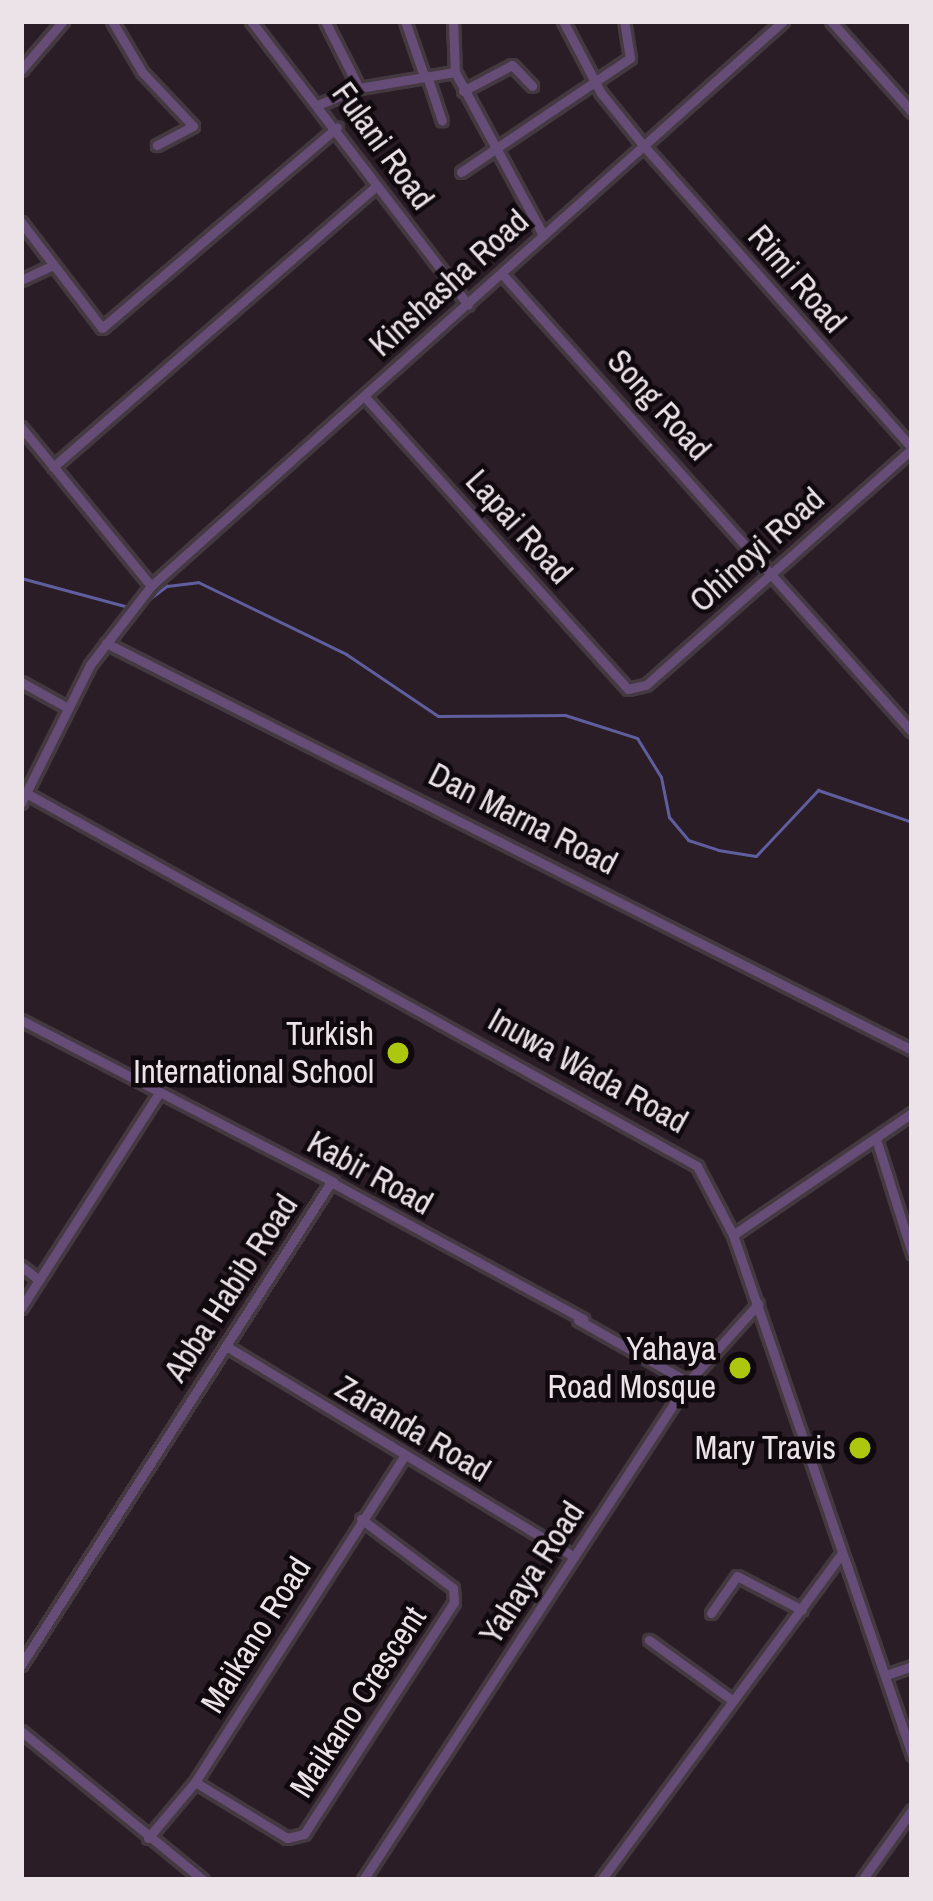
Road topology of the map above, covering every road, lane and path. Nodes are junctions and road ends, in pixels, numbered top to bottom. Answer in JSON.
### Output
{"nodes":[{"id":1,"x":63,"y":21,"type":"edge"},
{"id":2,"x":112,"y":21,"type":"edge"},
{"id":3,"x":251,"y":21,"type":"edge"},
{"id":4,"x":326,"y":21,"type":"edge"},
{"id":5,"x":405,"y":21,"type":"edge"},
{"id":6,"x":453,"y":21,"type":"edge"},
{"id":7,"x":563,"y":21,"type":"edge"},
{"id":8,"x":624,"y":21,"type":"edge"},
{"id":9,"x":783,"y":21,"type":"edge"},
{"id":10,"x":830,"y":21,"type":"edge"},
{"id":11,"x":21,"y":70,"type":"edge"},
{"id":12,"x":455,"y":72,"type":"junction"},
{"id":13,"x":425,"y":76,"type":"junction"},
{"id":14,"x":593,"y":80,"type":"junction"},
{"id":15,"x":532,"y":86,"type":"dead end"},
{"id":16,"x":359,"y":88,"type":"junction"},
{"id":17,"x":464,"y":91,"type":"junction"},
{"id":18,"x":320,"y":104,"type":"junction"},
{"id":19,"x":912,"y":112,"type":"edge"},
{"id":20,"x":442,"y":122,"type":"dead end"},
{"id":21,"x":337,"y":127,"type":"junction"},
{"id":22,"x":157,"y":145,"type":"dead end"},
{"id":23,"x":643,"y":145,"type":"junction"},
{"id":24,"x":495,"y":151,"type":"junction"},
{"id":25,"x":461,"y":172,"type":"dead end"},
{"id":26,"x":376,"y":186,"type":"junction"},
{"id":27,"x":21,"y":222,"type":"edge"},
{"id":28,"x":543,"y":235,"type":"junction"},
{"id":29,"x":53,"y":265,"type":"junction"},
{"id":30,"x":503,"y":275,"type":"junction"},
{"id":31,"x":21,"y":280,"type":"edge"},
{"id":32,"x":468,"y":304,"type":"junction"},
{"id":33,"x":364,"y":396,"type":"junction"},
{"id":34,"x":21,"y":427,"type":"edge"},
{"id":35,"x":912,"y":448,"type":"edge"},
{"id":36,"x":53,"y":467,"type":"junction"},
{"id":37,"x":775,"y":572,"type":"junction"},
{"id":38,"x":151,"y":586,"type":"junction"},
{"id":39,"x":106,"y":643,"type":"junction"},
{"id":40,"x":21,"y":682,"type":"edge"},
{"id":41,"x":637,"y":689,"type":"joint"},
{"id":42,"x":68,"y":709,"type":"junction"},
{"id":43,"x":912,"y":732,"type":"edge"},
{"id":44,"x":24,"y":798,"type":"edge"},
{"id":45,"x":21,"y":1020,"type":"edge"},
{"id":46,"x":912,"y":1050,"type":"edge"},
{"id":47,"x":159,"y":1093,"type":"junction"},
{"id":48,"x":912,"y":1113,"type":"edge"},
{"id":49,"x":876,"y":1139,"type":"junction"},
{"id":50,"x":331,"y":1181,"type":"junction"},
{"id":51,"x":733,"y":1235,"type":"junction"},
{"id":52,"x":912,"y":1253,"type":"edge"},
{"id":53,"x":21,"y":1266,"type":"edge"},
{"id":54,"x":39,"y":1280,"type":"junction"},
{"id":55,"x":758,"y":1304,"type":"junction"},
{"id":56,"x":21,"y":1308,"type":"edge"},
{"id":57,"x":583,"y":1319,"type":"dead end"},
{"id":58,"x":226,"y":1346,"type":"junction"},
{"id":59,"x":688,"y":1382,"type":"junction"},
{"id":60,"x":404,"y":1457,"type":"junction"},
{"id":61,"x":361,"y":1519,"type":"junction"},
{"id":62,"x":842,"y":1553,"type":"junction"},
{"id":63,"x":574,"y":1557,"type":"junction"},
{"id":64,"x":802,"y":1610,"type":"junction"},
{"id":65,"x":711,"y":1613,"type":"dead end"},
{"id":66,"x":649,"y":1640,"type":"dead end"},
{"id":67,"x":21,"y":1665,"type":"edge"},
{"id":68,"x":912,"y":1666,"type":"edge"},
{"id":69,"x":886,"y":1675,"type":"junction"},
{"id":70,"x":732,"y":1700,"type":"junction"},
{"id":71,"x":21,"y":1731,"type":"edge"},
{"id":72,"x":912,"y":1755,"type":"edge"},
{"id":73,"x":195,"y":1782,"type":"junction"},
{"id":74,"x":912,"y":1810,"type":"edge"},
{"id":75,"x":148,"y":1838,"type":"junction"},
{"id":76,"x":203,"y":1880,"type":"edge"},
{"id":77,"x":363,"y":1880,"type":"edge"},
{"id":78,"x":601,"y":1880,"type":"edge"},
{"id":79,"x":862,"y":1880,"type":"edge"}],
"edges":[{"from":1,"to":11,"type":"street"},
{"from":2,"to":22,"type":"street"},
{"from":3,"to":18,"type":"street","name":"Fulani Road"},
{"from":4,"to":16,"type":"street"},
{"from":5,"to":13,"type":"street"},
{"from":6,"to":12,"type":"street"},
{"from":7,"to":14,"type":"street","name":"Rimi Road"},
{"from":8,"to":14,"type":"street"},
{"from":9,"to":23,"type":"street","name":"Kinshasha Road"},
{"from":10,"to":19,"type":"street"},
{"from":12,"to":13,"type":"street"},
{"from":12,"to":17,"type":"street"},
{"from":13,"to":16,"type":"street"},
{"from":13,"to":20,"type":"street"},
{"from":14,"to":23,"type":"street","name":"Rimi Road"},
{"from":14,"to":24,"type":"street"},
{"from":15,"to":17,"type":"street"},
{"from":16,"to":18,"type":"street"},
{"from":17,"to":24,"type":"street"},
{"from":18,"to":21,"type":"street","name":"Fulani Road"},
{"from":21,"to":26,"type":"street","name":"Fulani Road"},
{"from":21,"to":29,"type":"street"},
{"from":23,"to":28,"type":"street","name":"Kinshasha Road"},
{"from":23,"to":35,"type":"street","name":"Rimi Road"},
{"from":24,"to":25,"type":"street"},
{"from":24,"to":28,"type":"street"},
{"from":26,"to":32,"type":"street","name":"Fulani Road"},
{"from":26,"to":36,"type":"street"},
{"from":27,"to":29,"type":"street"},
{"from":28,"to":30,"type":"street","name":"Kinshasha Road"},
{"from":29,"to":31,"type":"street"},
{"from":30,"to":32,"type":"street","name":"Kinshasha Road"},
{"from":30,"to":37,"type":"street","name":"Song Road"},
{"from":32,"to":33,"type":"street","name":"Kinshasha Road"},
{"from":33,"to":38,"type":"street","name":"Kinshasha Road"},
{"from":33,"to":41,"type":"street","name":"Lapai Road"},
{"from":34,"to":36,"type":"street"},
{"from":35,"to":37,"type":"street","name":"Ohinoyi Road"},
{"from":36,"to":38,"type":"street"},
{"from":37,"to":41,"type":"street","name":"Ohinoyi Road"},
{"from":37,"to":43,"type":"street","name":"Song Road"},
{"from":38,"to":39,"type":"street","name":"Kinshasha Road"},
{"from":39,"to":42,"type":"street","name":"Kinshasha Road"},
{"from":39,"to":46,"type":"street","name":"Dan Marna Road"},
{"from":40,"to":42,"type":"street"},
{"from":42,"to":44,"type":"street","name":"Kinshasha Road"},
{"from":44,"to":51,"type":"street","name":"Inuwa Wada Road"},
{"from":45,"to":47,"type":"street","name":"Kabir Road"},
{"from":47,"to":50,"type":"street","name":"Kabir Road"},
{"from":47,"to":54,"type":"street"},
{"from":48,"to":49,"type":"street"},
{"from":49,"to":51,"type":"street"},
{"from":49,"to":52,"type":"street"},
{"from":50,"to":57,"type":"street","name":"Abba Habib Road"},
{"from":50,"to":58,"type":"street","name":"Abba Habib Road"},
{"from":50,"to":59,"type":"street","name":"Kabir Road"},
{"from":51,"to":55,"type":"street","name":"Inuwa Wada Road"},
{"from":53,"to":54,"type":"street"},
{"from":54,"to":56,"type":"street"},
{"from":55,"to":59,"type":"street","name":"Yahaya Road"},
{"from":55,"to":62,"type":"street","name":"Inuwa Wada Road"},
{"from":58,"to":60,"type":"street","name":"Zaranda Road"},
{"from":58,"to":67,"type":"street","name":"Abba Habib Road"},
{"from":59,"to":63,"type":"street","name":"Yahaya Road"},
{"from":60,"to":61,"type":"street","name":"Maikano Road"},
{"from":60,"to":63,"type":"street","name":"Zaranda Road"},
{"from":61,"to":73,"type":"street","name":"Maikano Road"},
{"from":61,"to":73,"type":"street","name":"Maikano Crescent"},
{"from":62,"to":64,"type":"street"},
{"from":62,"to":69,"type":"street","name":"Inuwa Wada Road"},
{"from":63,"to":77,"type":"street","name":"Yahaya Road"},
{"from":64,"to":65,"type":"street"},
{"from":64,"to":70,"type":"street"},
{"from":66,"to":70,"type":"street"},
{"from":68,"to":69,"type":"street"},
{"from":69,"to":72,"type":"street","name":"Inuwa Wada Road"},
{"from":70,"to":78,"type":"street"},
{"from":71,"to":75,"type":"street"},
{"from":73,"to":75,"type":"street","name":"Maikano Road"},
{"from":74,"to":79,"type":"street"},
{"from":75,"to":76,"type":"street"}]}
